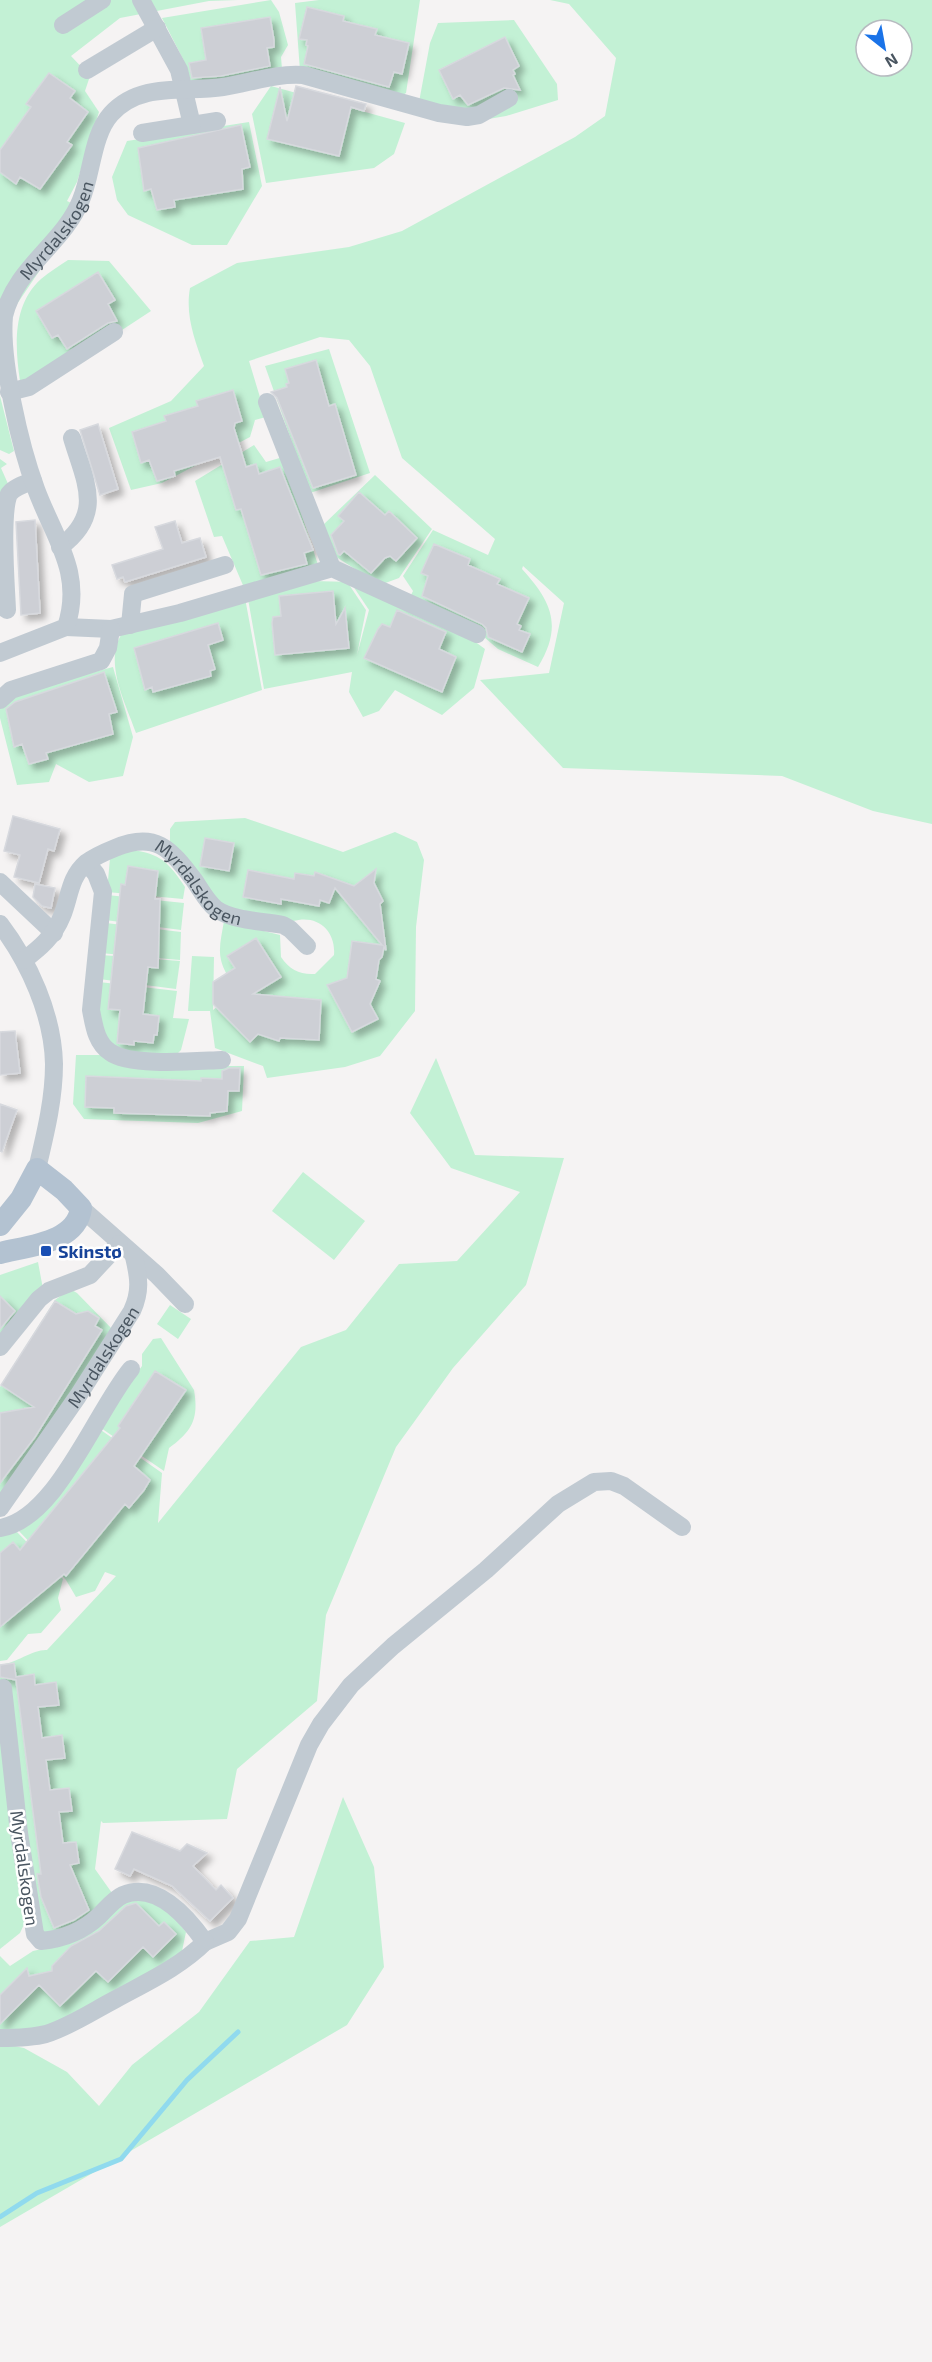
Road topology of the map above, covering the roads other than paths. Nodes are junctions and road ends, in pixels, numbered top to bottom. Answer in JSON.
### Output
{"nodes":[{"id":1,"x":102,"y":0,"type":"edge"},
{"id":2,"x":141,"y":0,"type":"edge"},
{"id":3,"x":63,"y":24,"type":"dead end"},
{"id":4,"x":158,"y":28,"type":"junction"},
{"id":5,"x":87,"y":70,"type":"dead end"},
{"id":6,"x":183,"y":87,"type":"junction"},
{"id":7,"x":509,"y":98,"type":"dead end"},
{"id":8,"x":217,"y":121,"type":"dead end"},
{"id":9,"x":192,"y":125,"type":"junction"},
{"id":10,"x":142,"y":133,"type":"dead end"},
{"id":11,"x":114,"y":332,"type":"dead end"},
{"id":12,"x":9,"y":392,"type":"junction"},
{"id":13,"x":267,"y":402,"type":"dead end"},
{"id":14,"x":72,"y":438,"type":"dead end"},
{"id":15,"x":33,"y":481,"type":"junction"},
{"id":16,"x":60,"y":547,"type":"junction"},
{"id":17,"x":225,"y":565,"type":"dead end"},
{"id":18,"x":332,"y":568,"type":"junction"},
{"id":19,"x":7,"y":610,"type":"dead end"},
{"id":20,"x":130,"y":625,"type":"junction"},
{"id":21,"x":66,"y":627,"type":"junction"},
{"id":22,"x":111,"y":629,"type":"junction"},
{"id":23,"x":477,"y":634,"type":"dead end"},
{"id":24,"x":0,"y":652,"type":"edge"},
{"id":25,"x":0,"y":700,"type":"edge"},
{"id":26,"x":87,"y":863,"type":"junction"},
{"id":27,"x":0,"y":882,"type":"edge"},
{"id":28,"x":0,"y":924,"type":"edge"},
{"id":29,"x":54,"y":933,"type":"junction"},
{"id":30,"x":307,"y":946,"type":"dead end"},
{"id":31,"x":24,"y":960,"type":"junction"},
{"id":32,"x":222,"y":1060,"type":"dead end"},
{"id":33,"x":37,"y":1169,"type":"junction"},
{"id":34,"x":81,"y":1208,"type":"junction"},
{"id":35,"x":0,"y":1225,"type":"edge"},
{"id":36,"x":119,"y":1244,"type":"junction"},
{"id":37,"x":0,"y":1253,"type":"edge"},
{"id":38,"x":134,"y":1257,"type":"junction"},
{"id":39,"x":184,"y":1304,"type":"dead end"},
{"id":40,"x":0,"y":1347,"type":"edge"},
{"id":41,"x":131,"y":1369,"type":"dead end"},
{"id":42,"x":0,"y":1508,"type":"edge"},
{"id":43,"x":682,"y":1527,"type":"dead end"},
{"id":44,"x":0,"y":1528,"type":"edge"},
{"id":45,"x":3,"y":1688,"type":"dead end"},
{"id":46,"x":205,"y":1942,"type":"junction"},
{"id":47,"x":0,"y":2038,"type":"edge"}],
"edges":[{"from":1,"to":3,"type":"street"},
{"from":2,"to":4,"type":"street"},
{"from":4,"to":5,"type":"street"},
{"from":4,"to":6,"type":"street"},
{"from":6,"to":7,"type":"street","name":"Myrdalskogen"},
{"from":6,"to":9,"type":"street"},
{"from":6,"to":12,"type":"street","name":"Myrdalskogen"},
{"from":8,"to":9,"type":"street"},
{"from":9,"to":10,"type":"street"},
{"from":11,"to":12,"type":"street"},
{"from":12,"to":15,"type":"street","name":"Myrdalskogen"},
{"from":13,"to":18,"type":"street"},
{"from":14,"to":16,"type":"street"},
{"from":15,"to":16,"type":"street","name":"Myrdalskogen"},
{"from":15,"to":19,"type":"street"},
{"from":16,"to":21,"type":"street","name":"Myrdalskogen"},
{"from":17,"to":20,"type":"street"},
{"from":18,"to":20,"type":"street"},
{"from":18,"to":23,"type":"street"},
{"from":20,"to":22,"type":"street"},
{"from":21,"to":22,"type":"street"},
{"from":21,"to":24,"type":"street"},
{"from":22,"to":25,"type":"street"},
{"from":26,"to":29,"type":"street","name":"Myrdalskogen"},
{"from":26,"to":30,"type":"street","name":"Myrdalskogen"},
{"from":26,"to":32,"type":"street"},
{"from":27,"to":29,"type":"street"},
{"from":28,"to":31,"type":"street"},
{"from":29,"to":31,"type":"street","name":"Myrdalskogen"},
{"from":31,"to":33,"type":"street"},
{"from":33,"to":34,"type":"main road"},
{"from":33,"to":35,"type":"main road"},
{"from":34,"to":36,"type":"street"},
{"from":34,"to":37,"type":"main road"},
{"from":36,"to":38,"type":"street"},
{"from":36,"to":40,"type":"street"},
{"from":38,"to":39,"type":"street"},
{"from":38,"to":42,"type":"street","name":"Myrdalskogen"},
{"from":41,"to":44,"type":"street"},
{"from":43,"to":46,"type":"street"},
{"from":45,"to":46,"type":"street","name":"Myrdalskogen"},
{"from":46,"to":47,"type":"street"}]}
